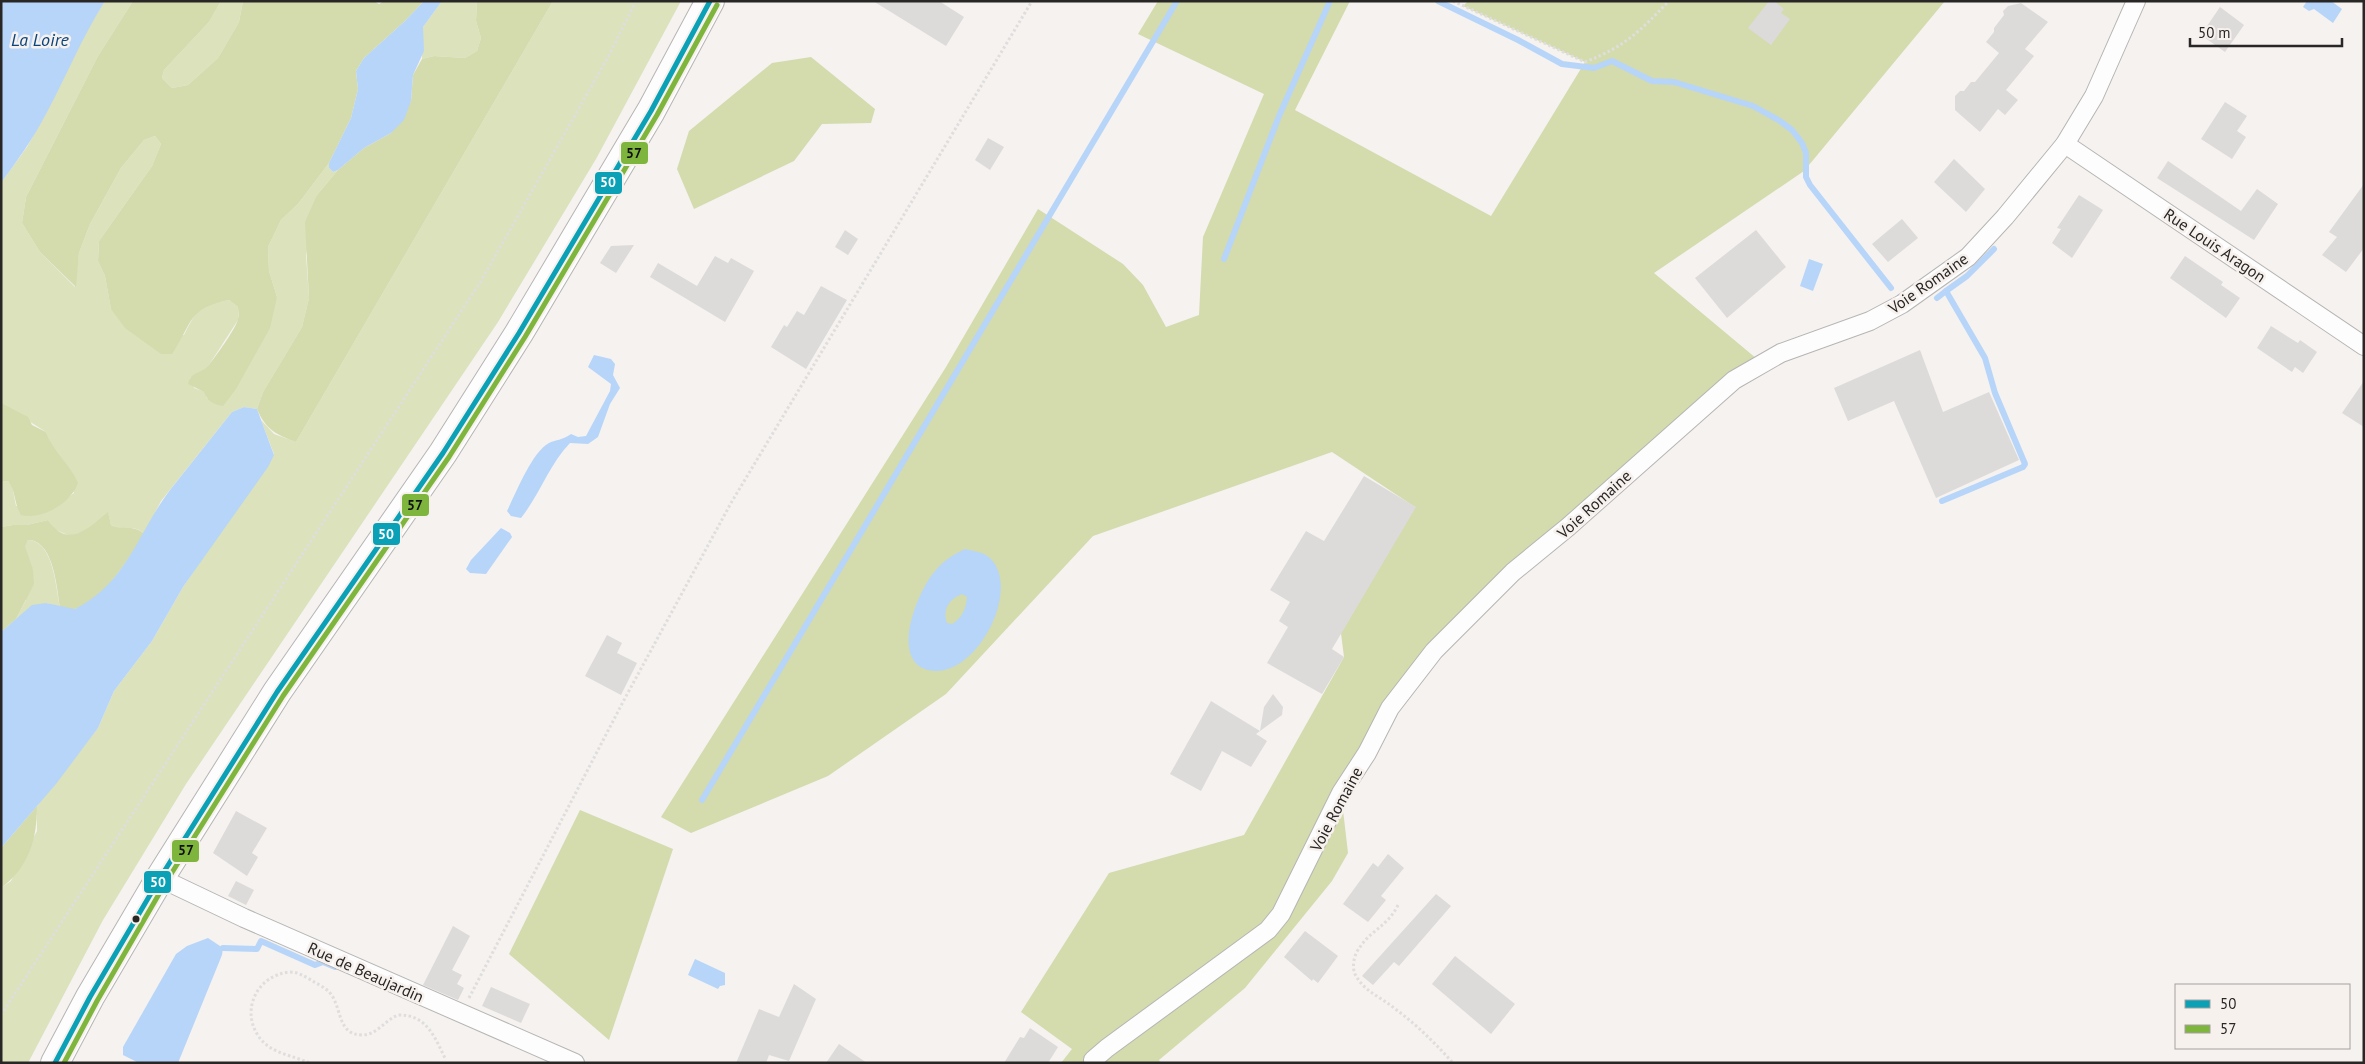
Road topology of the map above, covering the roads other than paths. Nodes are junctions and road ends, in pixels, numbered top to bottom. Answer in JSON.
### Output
{"nodes":[{"id":1,"x":710,"y":1,"type":"edge"},
{"id":2,"x":2136,"y":1,"type":"edge"},
{"id":3,"x":2065,"y":144,"type":"junction"},
{"id":4,"x":2364,"y":346,"type":"edge"},
{"id":5,"x":160,"y":878,"type":"junction"},
{"id":6,"x":1093,"y":1062,"type":"edge"},
{"id":7,"x":55,"y":1063,"type":"edge"},
{"id":8,"x":575,"y":1063,"type":"edge"}],
"edges":[{"from":1,"to":5,"type":"main road"},
{"from":2,"to":3,"type":"street","name":"Voie Romaine"},
{"from":3,"to":4,"type":"street","name":"Rue Louis Aragon"},
{"from":3,"to":6,"type":"street","name":"Voie Romaine"},
{"from":5,"to":7,"type":"main road"},
{"from":5,"to":8,"type":"street","name":"Rue de Beaujardin"}]}
